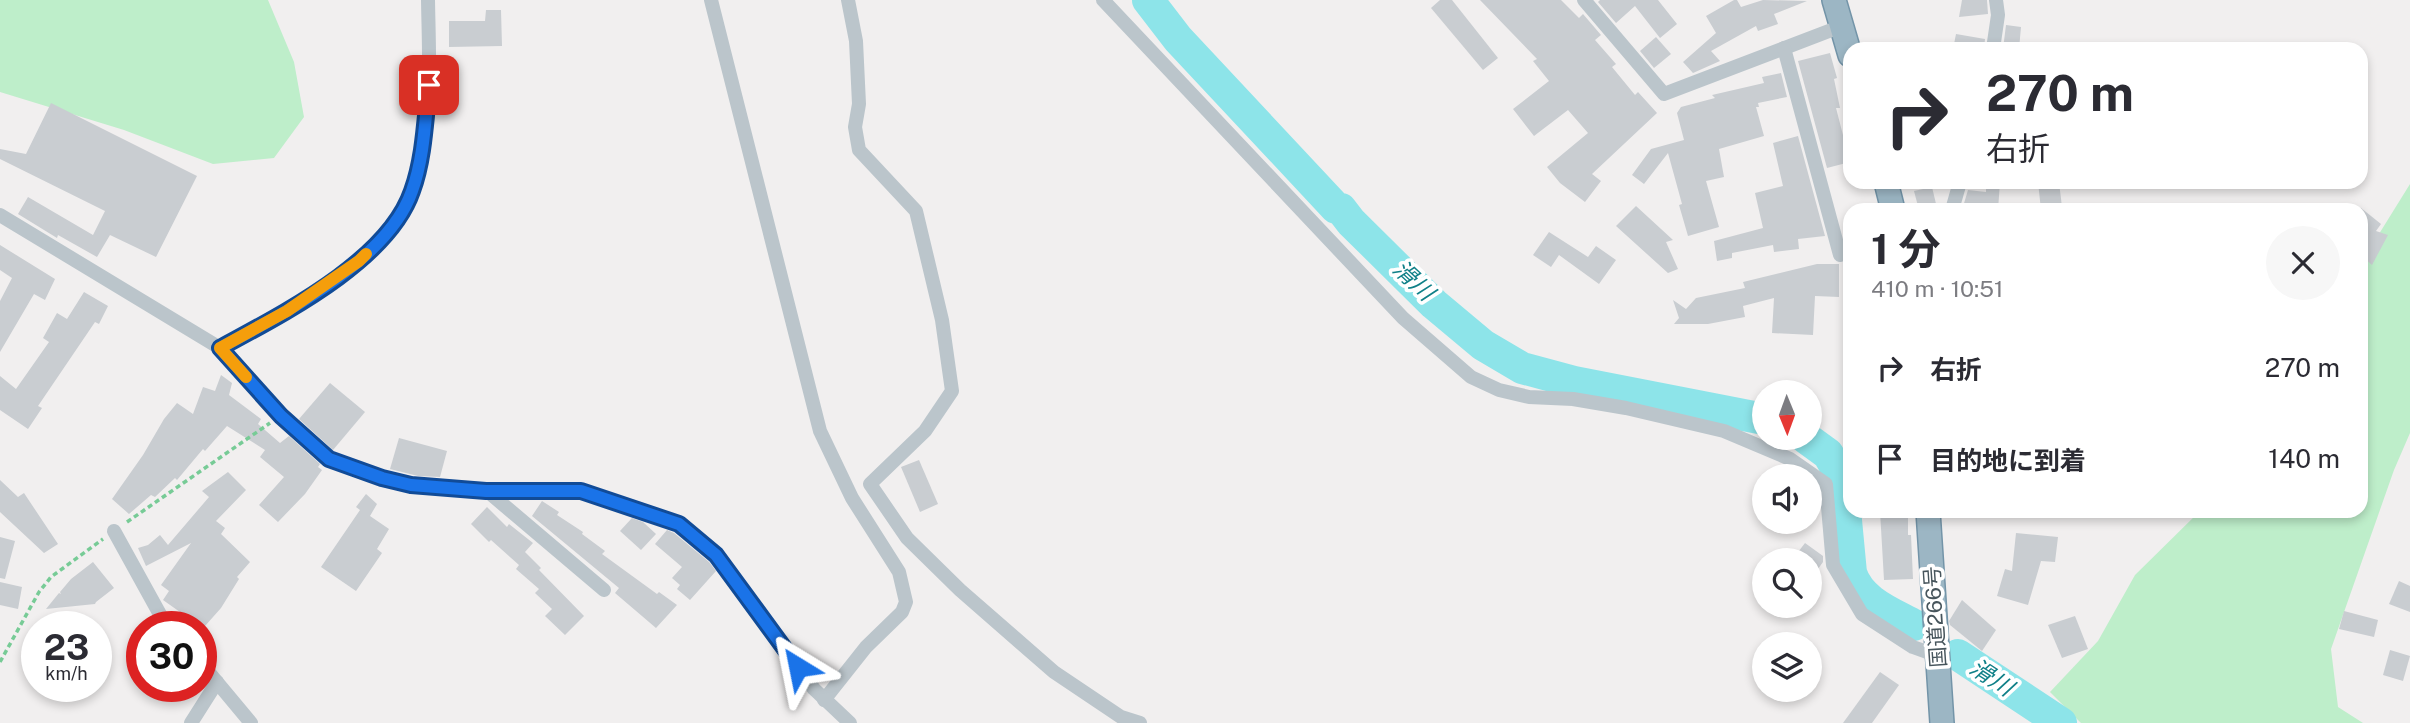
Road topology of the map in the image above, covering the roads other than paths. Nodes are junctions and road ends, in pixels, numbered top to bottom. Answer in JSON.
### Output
{"nodes":[{"id":1,"x":428,"y":0,"type":"edge"},
{"id":2,"x":711,"y":0,"type":"edge"},
{"id":3,"x":848,"y":0,"type":"edge"},
{"id":4,"x":1103,"y":0,"type":"edge"},
{"id":5,"x":1584,"y":0,"type":"edge"},
{"id":6,"x":1834,"y":0,"type":"edge"},
{"id":7,"x":1996,"y":0,"type":"edge"},
{"id":8,"x":1842,"y":26,"type":"junction"},
{"id":9,"x":1846,"y":42,"type":"edge"},
{"id":10,"x":1994,"y":42,"type":"edge"},
{"id":11,"x":1784,"y":48,"type":"junction"},
{"id":12,"x":0,"y":215,"type":"edge"},
{"id":13,"x":1840,"y":255,"type":"dead end"},
{"id":14,"x":220,"y":348,"type":"junction"},
{"id":15,"x":486,"y":491,"type":"junction"},
{"id":16,"x":1928,"y":518,"type":"edge"},
{"id":17,"x":114,"y":531,"type":"road end"},
{"id":18,"x":604,"y":590,"type":"dead end"},
{"id":19,"x":158,"y":611,"type":"edge"},
{"id":20,"x":1938,"y":656,"type":"junction"},
{"id":21,"x":217,"y":682,"type":"edge"},
{"id":22,"x":824,"y":699,"type":"junction"},
{"id":23,"x":204,"y":702,"type":"edge"},
{"id":24,"x":191,"y":723,"type":"edge"},
{"id":25,"x":251,"y":723,"type":"edge"},
{"id":26,"x":849,"y":723,"type":"edge"},
{"id":27,"x":1140,"y":723,"type":"edge"},
{"id":28,"x":1942,"y":723,"type":"edge"}],
"edges":[{"from":1,"to":14,"type":"street"},
{"from":2,"to":22,"type":"street"},
{"from":3,"to":27,"type":"street"},
{"from":4,"to":20,"type":"street"},
{"from":5,"to":11,"type":"street"},
{"from":6,"to":8,"type":"highway"},
{"from":7,"to":10,"type":"street"},
{"from":8,"to":9,"type":"highway"},
{"from":8,"to":11,"type":"street"},
{"from":11,"to":13,"type":"street"},
{"from":12,"to":14,"type":"street"},
{"from":14,"to":15,"type":"street"},
{"from":15,"to":18,"type":"street"},
{"from":15,"to":22,"type":"street"},
{"from":16,"to":20,"type":"highway","name":"国道266号"},
{"from":17,"to":19,"type":"street"},
{"from":20,"to":28,"type":"highway","name":"国道266号"},
{"from":21,"to":25,"type":"street"},
{"from":22,"to":26,"type":"street"},
{"from":23,"to":24,"type":"street"}]}
